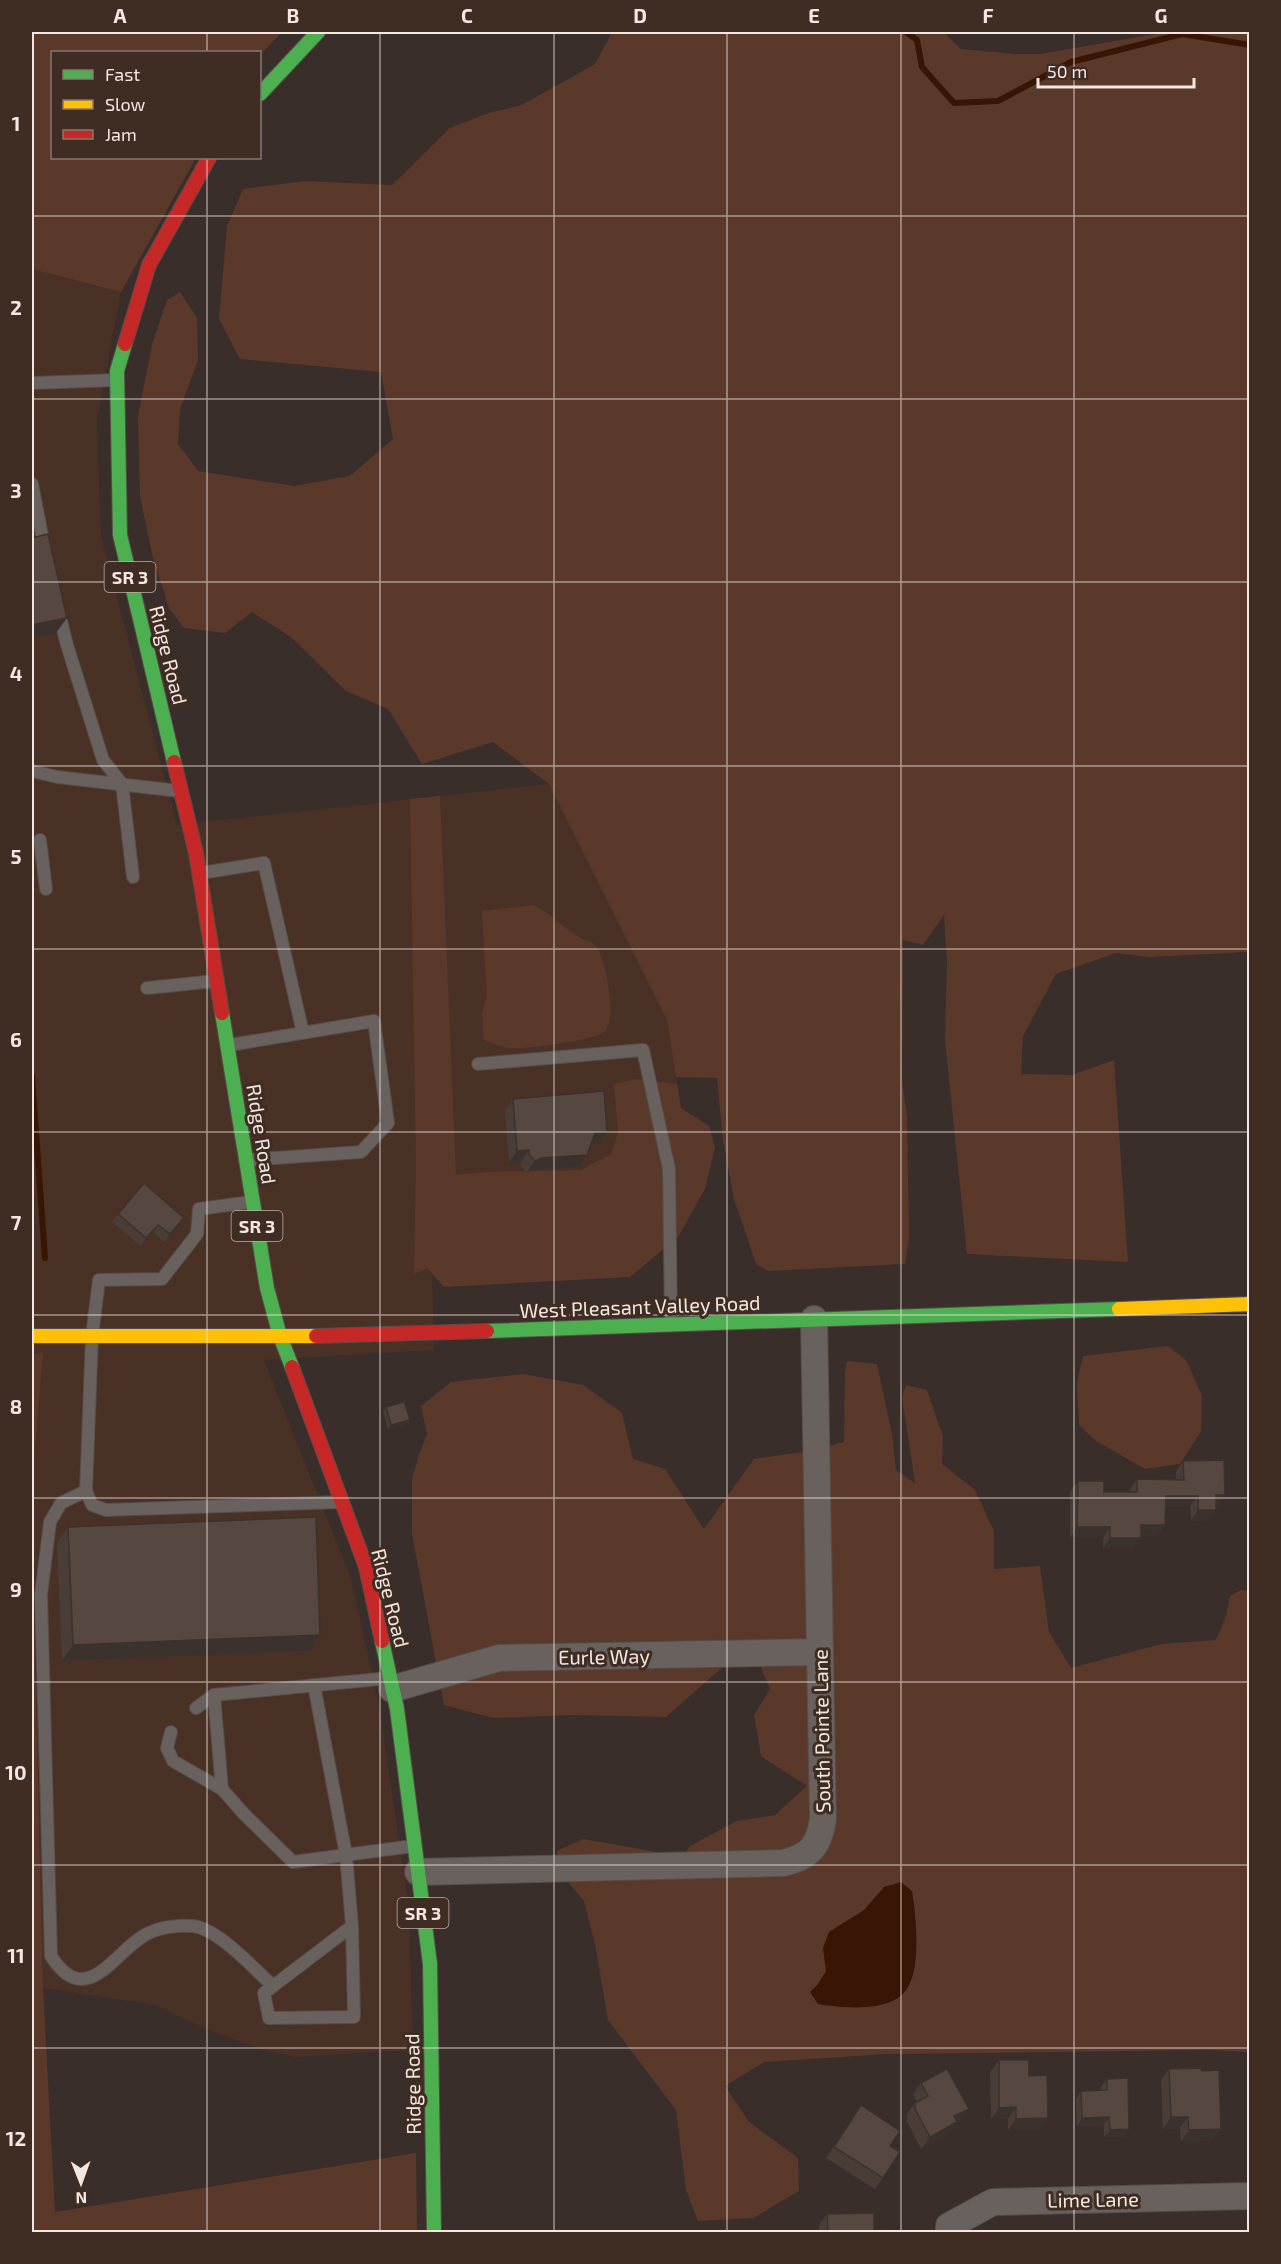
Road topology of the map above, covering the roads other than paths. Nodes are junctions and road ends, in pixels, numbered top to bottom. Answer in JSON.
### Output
{"nodes":[{"id":1,"x":318,"y":32,"type":"edge"},
{"id":2,"x":261,"y":92,"type":"edge"},
{"id":3,"x":208,"y":159,"type":"edge"},
{"id":4,"x":117,"y":380,"type":"junction"},
{"id":5,"x":32,"y":383,"type":"edge"},
{"id":6,"x":32,"y":484,"type":"edge"},
{"id":7,"x":49,"y":567,"type":"edge"},
{"id":8,"x":56,"y":600,"type":"edge"},
{"id":9,"x":32,"y":771,"type":"edge"},
{"id":10,"x":122,"y":784,"type":"junction"},
{"id":11,"x":182,"y":791,"type":"junction"},
{"id":12,"x":40,"y":840,"type":"dead end"},
{"id":13,"x":200,"y":873,"type":"junction"},
{"id":14,"x":133,"y":878,"type":"dead end"},
{"id":15,"x":46,"y":889,"type":"dead end"},
{"id":16,"x":217,"y":981,"type":"junction"},
{"id":17,"x":147,"y":988,"type":"dead end"},
{"id":18,"x":303,"y":1033,"type":"junction"},
{"id":19,"x":228,"y":1046,"type":"junction"},
{"id":20,"x":478,"y":1064,"type":"dead end"},
{"id":21,"x":246,"y":1161,"type":"junction"},
{"id":22,"x":253,"y":1201,"type":"junction"},
{"id":23,"x":1250,"y":1304,"type":"edge"},
{"id":24,"x":814,"y":1319,"type":"junction"},
{"id":25,"x":671,"y":1324,"type":"junction"},
{"id":26,"x":32,"y":1336,"type":"edge"},
{"id":27,"x":92,"y":1336,"type":"junction"},
{"id":28,"x":280,"y":1336,"type":"junction"},
{"id":29,"x":87,"y":1491,"type":"junction"},
{"id":30,"x":342,"y":1502,"type":"junction"},
{"id":31,"x":820,"y":1652,"type":"junction"},
{"id":32,"x":391,"y":1683,"type":"junction"},
{"id":33,"x":314,"y":1685,"type":"junction"},
{"id":34,"x":214,"y":1695,"type":"junction"},
{"id":35,"x":196,"y":1708,"type":"dead end"},
{"id":36,"x":171,"y":1732,"type":"dead end"},
{"id":37,"x":222,"y":1789,"type":"junction"},
{"id":38,"x":414,"y":1845,"type":"junction"},
{"id":39,"x":346,"y":1855,"type":"junction"},
{"id":40,"x":418,"y":1872,"type":"junction"},
{"id":41,"x":352,"y":1926,"type":"junction"},
{"id":42,"x":273,"y":1986,"type":"junction"},
{"id":43,"x":1250,"y":2196,"type":"edge"},
{"id":44,"x":434,"y":2232,"type":"edge"},
{"id":45,"x":950,"y":2232,"type":"edge"}],
"edges":[{"from":1,"to":2,"type":"main road"},
{"from":3,"to":4,"type":"main road","name":"Ridge Road","number":"SR 3"},
{"from":4,"to":5,"type":"lane"},
{"from":4,"to":11,"type":"main road","name":"Ridge Road","number":"SR 3"},
{"from":6,"to":7,"type":"lane"},
{"from":8,"to":10,"type":"lane"},
{"from":9,"to":10,"type":"lane"},
{"from":10,"to":11,"type":"lane"},
{"from":10,"to":14,"type":"lane"},
{"from":11,"to":13,"type":"main road","name":"Ridge Road","number":"SR 3"},
{"from":12,"to":15,"type":"lane"},
{"from":13,"to":16,"type":"main road","name":"Ridge Road","number":"SR 3"},
{"from":13,"to":18,"type":"lane"},
{"from":16,"to":17,"type":"lane"},
{"from":16,"to":19,"type":"main road","name":"Ridge Road","number":"SR 3"},
{"from":18,"to":19,"type":"lane"},
{"from":18,"to":21,"type":"lane"},
{"from":19,"to":21,"type":"main road","name":"Ridge Road","number":"SR 3"},
{"from":20,"to":25,"type":"lane"},
{"from":21,"to":22,"type":"main road","name":"Ridge Road","number":"SR 3"},
{"from":22,"to":27,"type":"lane"},
{"from":22,"to":28,"type":"main road","name":"Ridge Road","number":"SR 3"},
{"from":23,"to":24,"type":"main road","name":"West Pleasant Valley Road"},
{"from":24,"to":25,"type":"main road","name":"West Pleasant Valley Road"},
{"from":24,"to":31,"type":"street","name":"South Pointe Lane"},
{"from":25,"to":28,"type":"main road","name":"West Pleasant Valley Road"},
{"from":26,"to":27,"type":"main road","name":"West Pleasant Valley Road"},
{"from":27,"to":28,"type":"main road","name":"West Pleasant Valley Road"},
{"from":27,"to":29,"type":"lane"},
{"from":28,"to":30,"type":"main road","name":"Ridge Road","number":"SR 3"},
{"from":29,"to":30,"type":"lane"},
{"from":29,"to":42,"type":"lane"},
{"from":30,"to":32,"type":"main road","name":"Ridge Road","number":"SR 3"},
{"from":31,"to":32,"type":"street","name":"Eurle Way"},
{"from":31,"to":40,"type":"street","name":"South Pointe Lane"},
{"from":32,"to":33,"type":"lane"},
{"from":32,"to":38,"type":"main road","name":"Ridge Road","number":"SR 3"},
{"from":33,"to":34,"type":"lane"},
{"from":33,"to":39,"type":"lane"},
{"from":34,"to":35,"type":"lane"},
{"from":34,"to":37,"type":"lane"},
{"from":36,"to":37,"type":"lane"},
{"from":37,"to":39,"type":"lane"},
{"from":38,"to":39,"type":"lane"},
{"from":38,"to":40,"type":"main road","name":"Ridge Road","number":"SR 3"},
{"from":39,"to":41,"type":"lane"},
{"from":40,"to":44,"type":"main road","name":"Ridge Road","number":"SR 3"},
{"from":41,"to":42,"type":"lane"},
{"from":41,"to":42,"type":"lane"},
{"from":43,"to":45,"type":"street","name":"Lime Lane"}]}
